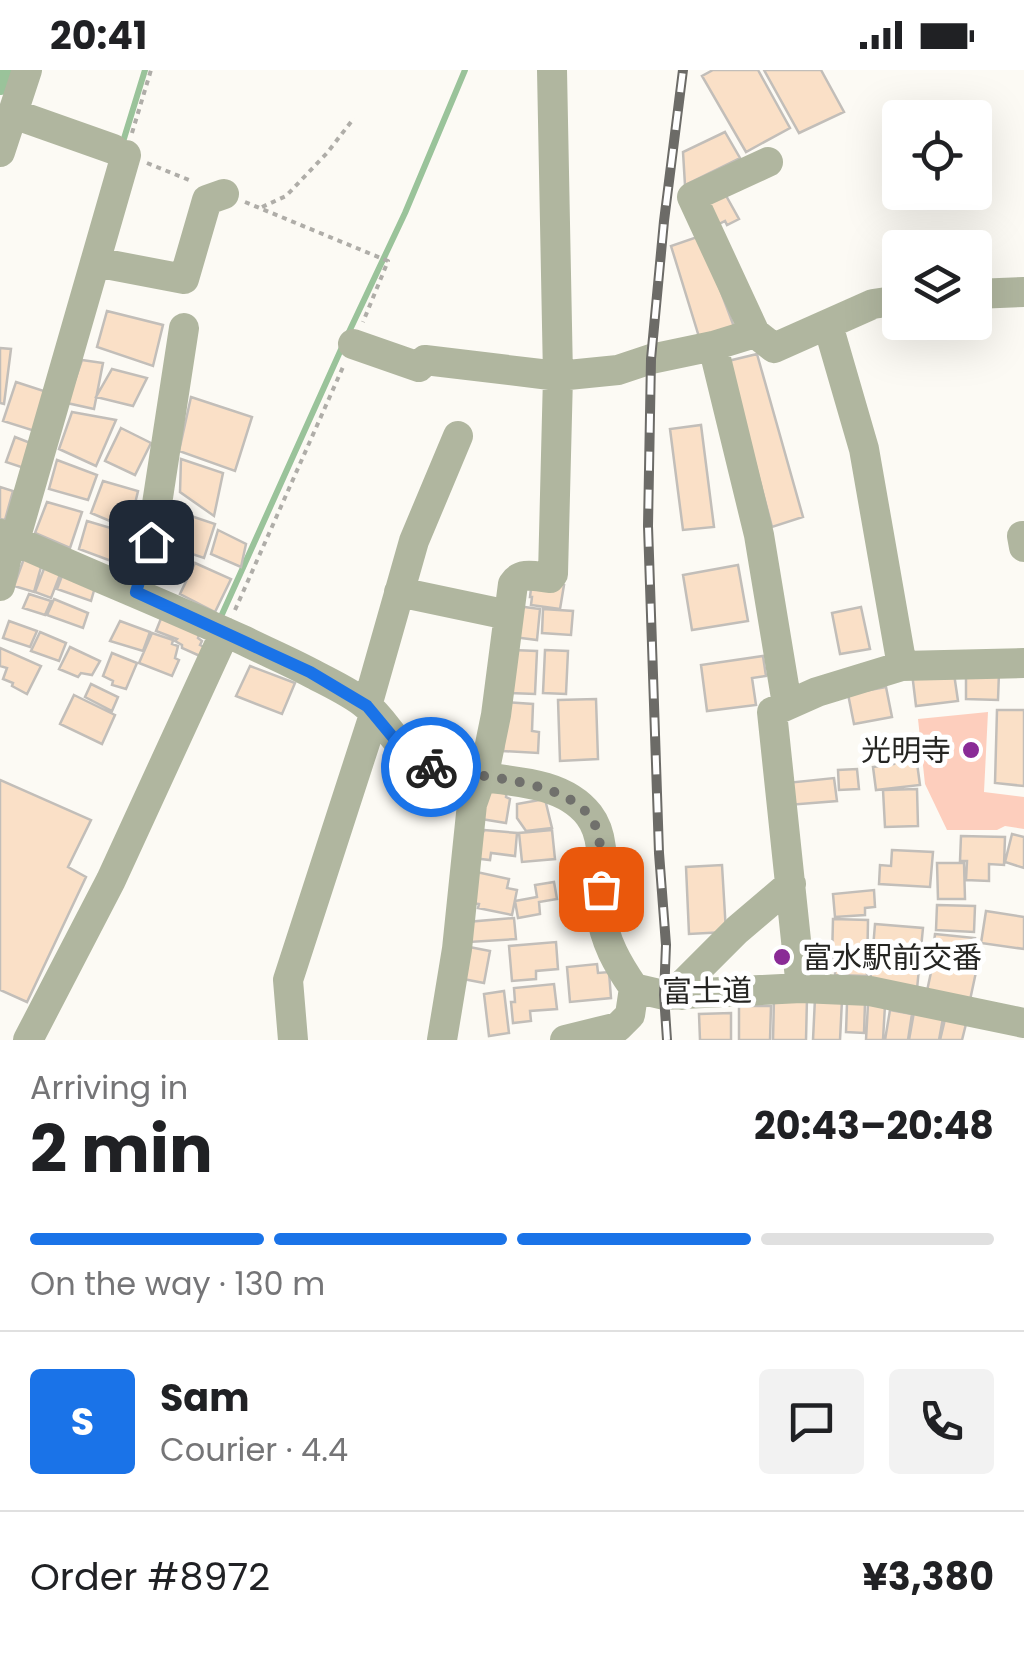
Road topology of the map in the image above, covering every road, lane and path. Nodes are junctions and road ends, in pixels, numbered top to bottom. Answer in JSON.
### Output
{"nodes":[{"id":1,"x":27,"y":70,"type":"edge"},
{"id":2,"x":150,"y":70,"type":"edge"},
{"id":3,"x":552,"y":70,"type":"edge"},
{"id":4,"x":14,"y":114,"type":"junction"},
{"id":5,"x":354,"y":118,"type":"dead end"},
{"id":6,"x":0,"y":152,"type":"edge"},
{"id":7,"x":120,"y":152,"type":"junction"},
{"id":8,"x":768,"y":162,"type":"dead end"},
{"id":9,"x":224,"y":194,"type":"junction"},
{"id":10,"x":262,"y":208,"type":"junction"},
{"id":11,"x":95,"y":262,"type":"junction"},
{"id":12,"x":1024,"y":292,"type":"edge"},
{"id":13,"x":992,"y":293,"type":"edge"},
{"id":14,"x":882,"y":303,"type":"edge"},
{"id":15,"x":828,"y":325,"type":"junction"},
{"id":16,"x":184,"y":328,"type":"dead end"},
{"id":17,"x":755,"y":334,"type":"junction"},
{"id":18,"x":353,"y":344,"type":"junction"},
{"id":19,"x":714,"y":346,"type":"junction"},
{"id":20,"x":558,"y":376,"type":"junction"},
{"id":21,"x":458,"y":436,"type":"dead end"},
{"id":22,"x":9,"y":538,"type":"edge"},
{"id":23,"x":0,"y":586,"type":"edge"},
{"id":24,"x":136,"y":592,"type":"junction"},
{"id":25,"x":399,"y":592,"type":"junction"},
{"id":26,"x":508,"y":614,"type":"junction"},
{"id":27,"x":219,"y":630,"type":"junction"},
{"id":28,"x":1024,"y":663,"type":"edge"},
{"id":29,"x":902,"y":666,"type":"junction"},
{"id":30,"x":787,"y":704,"type":"junction"},
{"id":31,"x":371,"y":710,"type":"junction"},
{"id":32,"x":482,"y":776,"type":"junction"},
{"id":33,"x":791,"y":884,"type":"junction"},
{"id":34,"x":737,"y":930,"type":"junction"},
{"id":35,"x":634,"y":988,"type":"junction"},
{"id":36,"x":801,"y":988,"type":"junction"},
{"id":37,"x":733,"y":992,"type":"junction"},
{"id":38,"x":682,"y":995,"type":"junction"},
{"id":39,"x":1022,"y":1025,"type":"edge"},
{"id":40,"x":975,"y":1027,"type":"edge"},
{"id":41,"x":603,"y":1036,"type":"edge"},
{"id":42,"x":28,"y":1040,"type":"edge"},
{"id":43,"x":293,"y":1040,"type":"edge"},
{"id":44,"x":442,"y":1040,"type":"edge"},
{"id":45,"x":565,"y":1040,"type":"edge"}],
"edges":[{"from":1,"to":4,"type":"street"},
{"from":2,"to":7,"type":"path"},
{"from":3,"to":20,"type":"street"},
{"from":4,"to":6,"type":"street"},
{"from":4,"to":7,"type":"street"},
{"from":5,"to":10,"type":"path"},
{"from":7,"to":9,"type":"path"},
{"from":7,"to":11,"type":"street"},
{"from":8,"to":17,"type":"street"},
{"from":9,"to":10,"type":"path"},
{"from":9,"to":11,"type":"street"},
{"from":10,"to":18,"type":"path"},
{"from":11,"to":22,"type":"street"},
{"from":12,"to":13,"type":"street"},
{"from":14,"to":15,"type":"street"},
{"from":15,"to":17,"type":"street"},
{"from":15,"to":29,"type":"street"},
{"from":16,"to":24,"type":"street"},
{"from":17,"to":19,"type":"street"},
{"from":18,"to":20,"type":"street"},
{"from":18,"to":27,"type":"path"},
{"from":19,"to":20,"type":"street"},
{"from":19,"to":30,"type":"street"},
{"from":20,"to":26,"type":"street"},
{"from":21,"to":25,"type":"street"},
{"from":22,"to":23,"type":"street"},
{"from":22,"to":24,"type":"street","name":"富士道"},
{"from":24,"to":27,"type":"street","name":"富士道"},
{"from":25,"to":26,"type":"street"},
{"from":25,"to":31,"type":"street"},
{"from":26,"to":32,"type":"street"},
{"from":27,"to":31,"type":"street","name":"富士道"},
{"from":27,"to":42,"type":"street"},
{"from":28,"to":29,"type":"street"},
{"from":29,"to":30,"type":"street"},
{"from":30,"to":33,"type":"street"},
{"from":31,"to":32,"type":"street","name":"富士道"},
{"from":31,"to":43,"type":"street"},
{"from":32,"to":35,"type":"street","name":"富士道"},
{"from":32,"to":44,"type":"street"},
{"from":33,"to":34,"type":"street"},
{"from":33,"to":36,"type":"street"},
{"from":34,"to":37,"type":"street"},
{"from":34,"to":38,"type":"street"},
{"from":35,"to":38,"type":"street","name":"富士道"},
{"from":35,"to":41,"type":"street"},
{"from":36,"to":37,"type":"street","name":"富士道"},
{"from":36,"to":40,"type":"street","name":"富士道"},
{"from":37,"to":38,"type":"street","name":"富士道"},
{"from":39,"to":40,"type":"street","name":"富士道"},
{"from":41,"to":45,"type":"street"}]}
